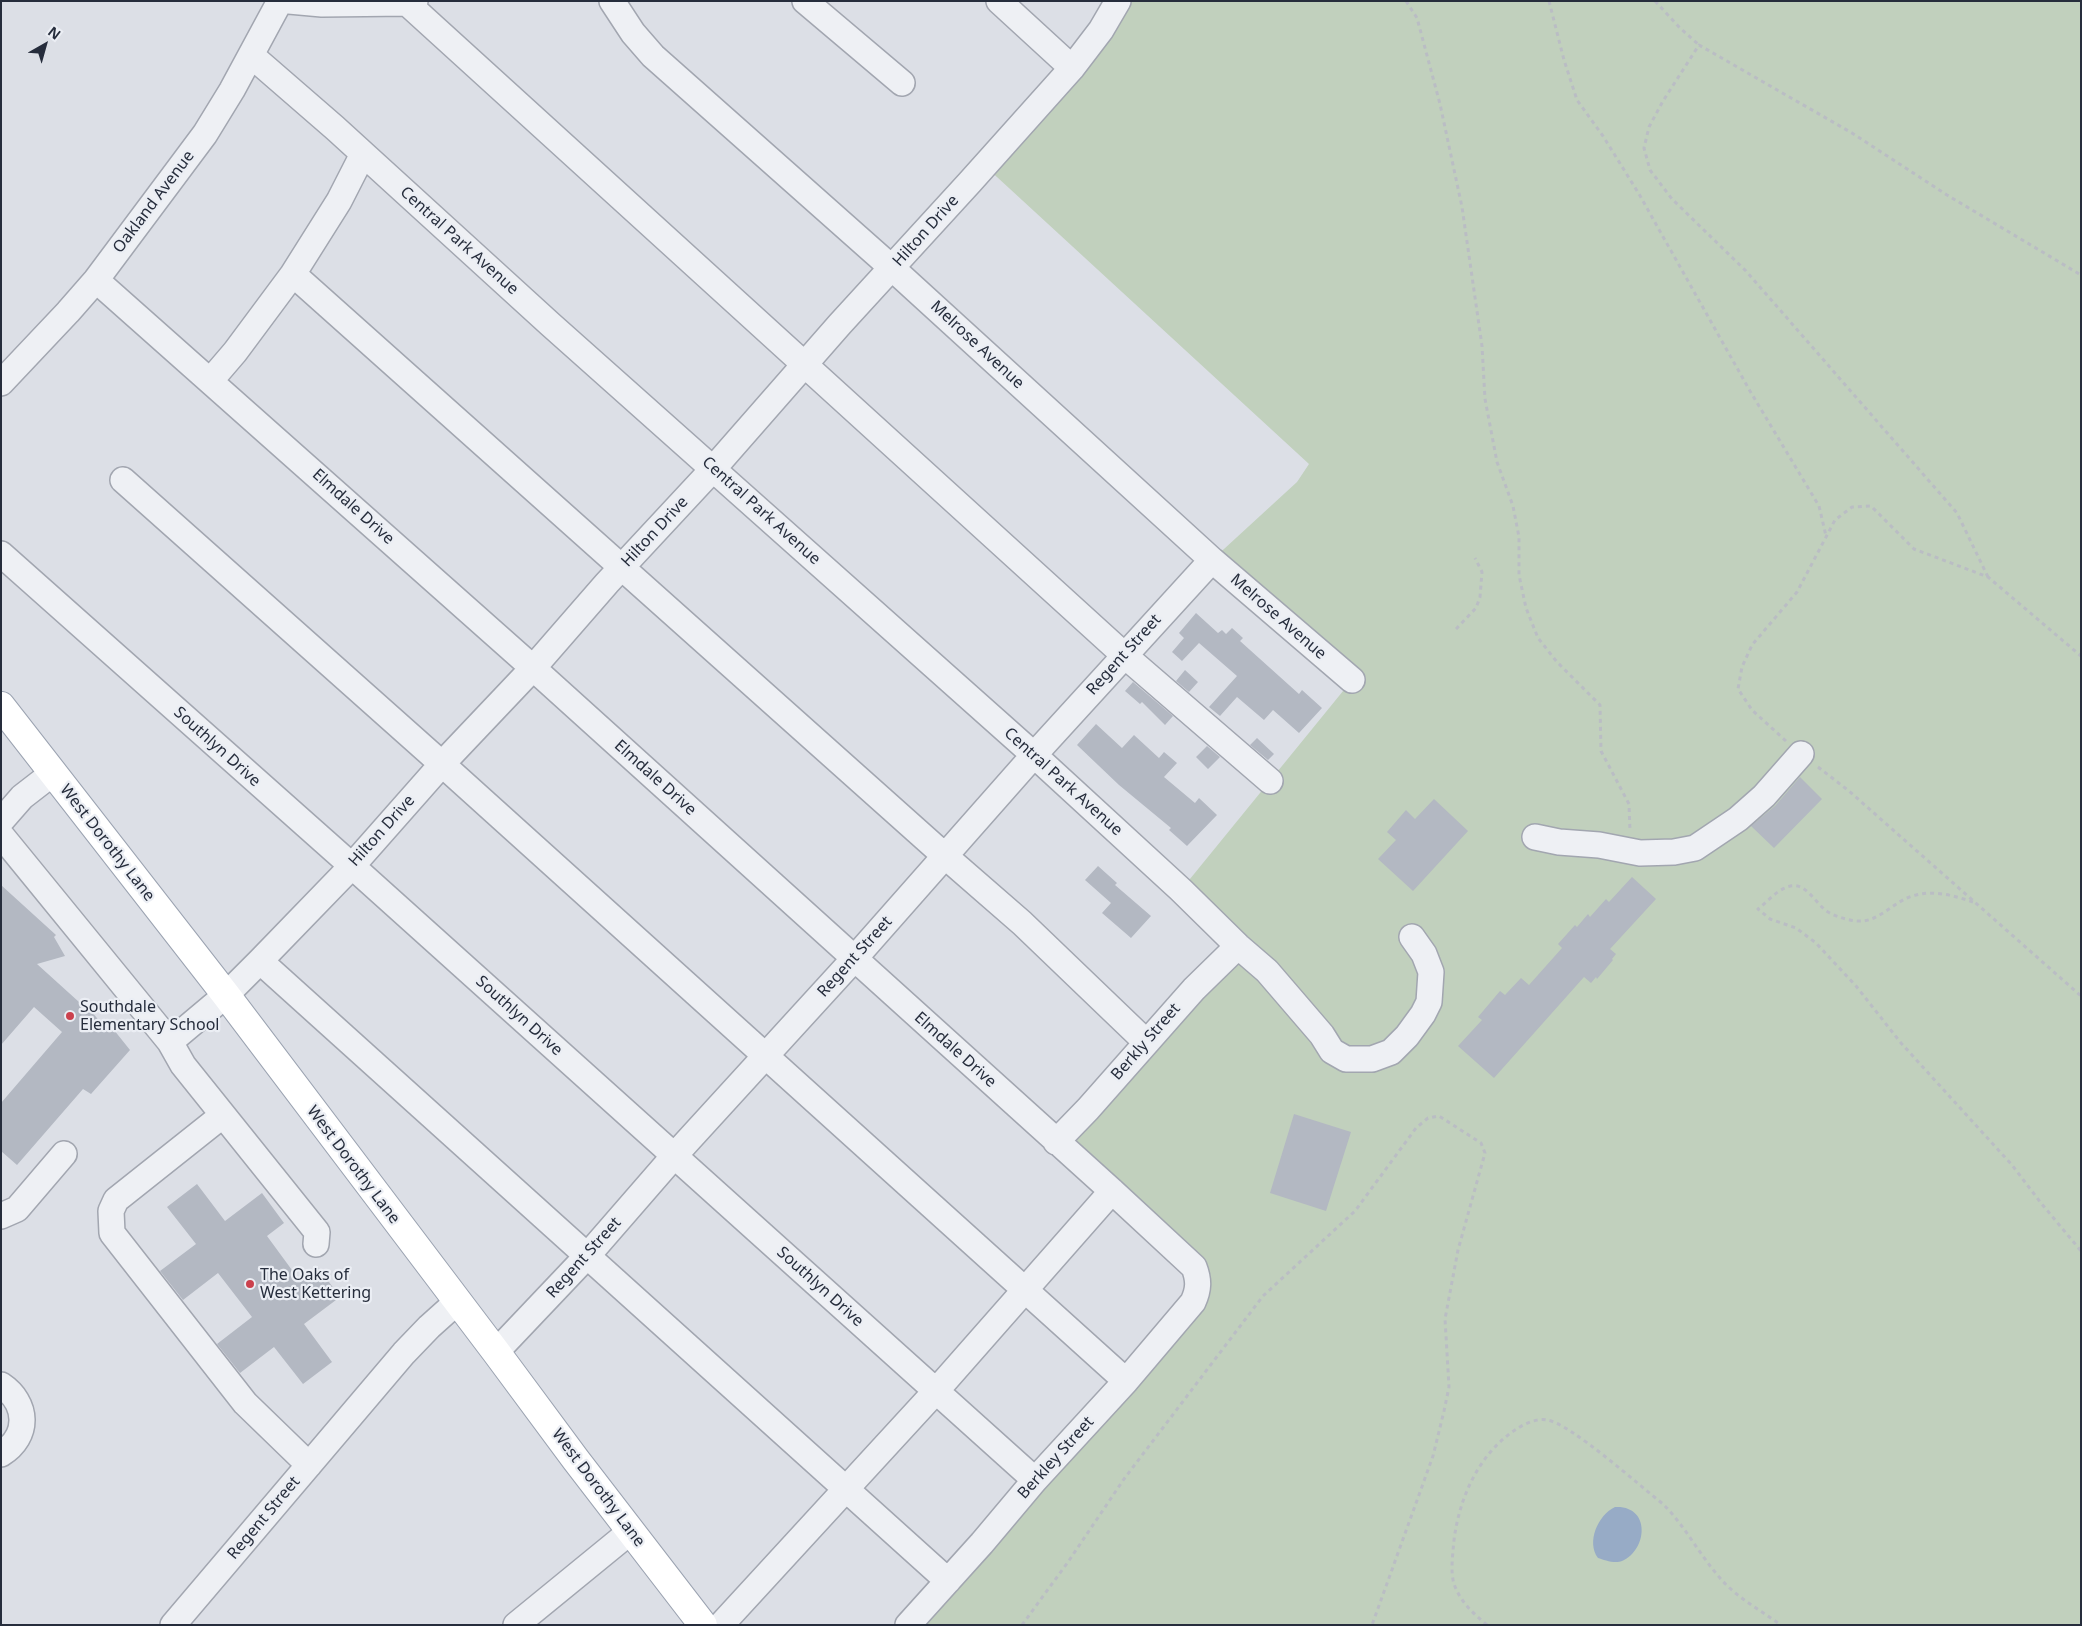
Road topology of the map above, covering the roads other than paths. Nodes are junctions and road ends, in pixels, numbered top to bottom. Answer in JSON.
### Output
{"nodes":[{"id":1,"x":280,"y":1,"type":"edge"},
{"id":2,"x":288,"y":1,"type":"edge"},
{"id":3,"x":612,"y":1,"type":"edge"},
{"id":4,"x":805,"y":1,"type":"edge"},
{"id":5,"x":999,"y":1,"type":"edge"},
{"id":6,"x":1118,"y":1,"type":"edge"},
{"id":7,"x":411,"y":2,"type":"edge"},
{"id":8,"x":252,"y":56,"type":"junction"},
{"id":9,"x":1072,"y":68,"type":"junction"},
{"id":10,"x":902,"y":83,"type":"dead end"},
{"id":11,"x":364,"y":154,"type":"junction"},
{"id":12,"x":892,"y":268,"type":"junction"},
{"id":13,"x":294,"y":274,"type":"junction"},
{"id":14,"x":96,"y":280,"type":"junction"},
{"id":15,"x":805,"y":365,"type":"junction"},
{"id":16,"x":211,"y":380,"type":"junction"},
{"id":17,"x":1,"y":383,"type":"edge"},
{"id":18,"x":713,"y":469,"type":"junction"},
{"id":19,"x":123,"y":480,"type":"dead end"},
{"id":20,"x":1,"y":554,"type":"edge"},
{"id":21,"x":1212,"y":560,"type":"junction"},
{"id":22,"x":622,"y":567,"type":"junction"},
{"id":23,"x":1124,"y":655,"type":"junction"},
{"id":24,"x":533,"y":668,"type":"junction"},
{"id":25,"x":1352,"y":680,"type":"dead end"},
{"id":26,"x":1,"y":706,"type":"edge"},
{"id":27,"x":1801,"y":754,"type":"road end"},
{"id":28,"x":1034,"y":755,"type":"junction"},
{"id":29,"x":442,"y":764,"type":"junction"},
{"id":30,"x":53,"y":773,"type":"junction"},
{"id":31,"x":1270,"y":781,"type":"dead end"},
{"id":32,"x":1,"y":820,"type":"edge"},
{"id":33,"x":1,"y":835,"type":"edge"},
{"id":34,"x":1535,"y":837,"type":"dead end"},
{"id":35,"x":945,"y":856,"type":"junction"},
{"id":36,"x":352,"y":866,"type":"junction"},
{"id":37,"x":1412,"y":937,"type":"dead end"},
{"id":38,"x":1238,"y":946,"type":"junction"},
{"id":39,"x":854,"y":959,"type":"junction"},
{"id":40,"x":260,"y":961,"type":"junction"},
{"id":41,"x":226,"y":995,"type":"junction"},
{"id":42,"x":170,"y":1042,"type":"junction"},
{"id":43,"x":1146,"y":1042,"type":"junction"},
{"id":44,"x":765,"y":1056,"type":"junction"},
{"id":45,"x":224,"y":1115,"type":"junction"},
{"id":46,"x":1056,"y":1142,"type":"junction"},
{"id":47,"x":64,"y":1154,"type":"dead end"},
{"id":48,"x":674,"y":1156,"type":"junction"},
{"id":49,"x":1112,"y":1190,"type":"junction"},
{"id":50,"x":1,"y":1216,"type":"edge"},
{"id":51,"x":316,"y":1244,"type":"dead end"},
{"id":52,"x":588,"y":1255,"type":"junction"},
{"id":53,"x":1198,"y":1287,"type":"joint"},
{"id":54,"x":1024,"y":1290,"type":"junction"},
{"id":55,"x":458,"y":1301,"type":"junction"},
{"id":56,"x":496,"y":1352,"type":"junction"},
{"id":57,"x":1126,"y":1381,"type":"junction"},
{"id":58,"x":1,"y":1385,"type":"edge"},
{"id":59,"x":936,"y":1391,"type":"junction"},
{"id":60,"x":1,"y":1454,"type":"edge"},
{"id":61,"x":309,"y":1466,"type":"junction"},
{"id":62,"x":1035,"y":1480,"type":"junction"},
{"id":63,"x":847,"y":1489,"type":"junction"},
{"id":64,"x":631,"y":1531,"type":"junction"},
{"id":65,"x":948,"y":1580,"type":"junction"},
{"id":66,"x":173,"y":1625,"type":"edge"},
{"id":67,"x":516,"y":1625,"type":"edge"},
{"id":68,"x":704,"y":1625,"type":"edge"},
{"id":69,"x":720,"y":1625,"type":"edge"},
{"id":70,"x":908,"y":1625,"type":"edge"}],
"edges":[{"from":1,"to":8,"type":"street","name":"Oakland Avenue"},
{"from":2,"to":7,"type":"street"},
{"from":3,"to":12,"type":"street","name":"Melrose Avenue"},
{"from":4,"to":10,"type":"street"},
{"from":5,"to":9,"type":"street"},
{"from":6,"to":9,"type":"street","name":"Hilton Drive"},
{"from":7,"to":15,"type":"street"},
{"from":8,"to":11,"type":"street","name":"Central Park Avenue"},
{"from":8,"to":14,"type":"street","name":"Oakland Avenue"},
{"from":9,"to":12,"type":"street","name":"Hilton Drive"},
{"from":11,"to":13,"type":"street"},
{"from":11,"to":18,"type":"street","name":"Central Park Avenue"},
{"from":12,"to":15,"type":"street","name":"Hilton Drive"},
{"from":12,"to":21,"type":"street","name":"Melrose Avenue"},
{"from":13,"to":16,"type":"street"},
{"from":13,"to":22,"type":"street"},
{"from":14,"to":16,"type":"street","name":"Elmdale Drive"},
{"from":14,"to":17,"type":"street","name":"Oakland Avenue"},
{"from":15,"to":18,"type":"street","name":"Hilton Drive"},
{"from":15,"to":23,"type":"street"},
{"from":16,"to":24,"type":"street","name":"Elmdale Drive"},
{"from":18,"to":22,"type":"street","name":"Hilton Drive"},
{"from":18,"to":28,"type":"street","name":"Central Park Avenue"},
{"from":19,"to":29,"type":"street"},
{"from":20,"to":36,"type":"street","name":"Southlyn Drive"},
{"from":21,"to":23,"type":"street","name":"Regent Street"},
{"from":21,"to":25,"type":"street","name":"Melrose Avenue"},
{"from":22,"to":24,"type":"street","name":"Hilton Drive"},
{"from":22,"to":35,"type":"street"},
{"from":23,"to":28,"type":"street","name":"Regent Street"},
{"from":23,"to":31,"type":"street"},
{"from":24,"to":29,"type":"street","name":"Hilton Drive"},
{"from":24,"to":39,"type":"street","name":"Elmdale Drive"},
{"from":26,"to":30,"type":"main road","name":"West Dorothy Lane"},
{"from":27,"to":34,"type":"street"},
{"from":28,"to":35,"type":"street","name":"Regent Street"},
{"from":28,"to":38,"type":"street","name":"Central Park Avenue"},
{"from":29,"to":36,"type":"street","name":"Hilton Drive"},
{"from":29,"to":44,"type":"street"},
{"from":30,"to":32,"type":"street"},
{"from":30,"to":41,"type":"main road","name":"West Dorothy Lane"},
{"from":33,"to":42,"type":"street"},
{"from":35,"to":39,"type":"street","name":"Regent Street"},
{"from":35,"to":43,"type":"street"},
{"from":36,"to":40,"type":"street","name":"Hilton Drive"},
{"from":36,"to":48,"type":"street","name":"Southlyn Drive"},
{"from":37,"to":38,"type":"street","name":"Central Park Avenue"},
{"from":38,"to":43,"type":"street","name":"Berkly Street"},
{"from":39,"to":44,"type":"street","name":"Regent Street"},
{"from":39,"to":46,"type":"street","name":"Elmdale Drive"},
{"from":40,"to":41,"type":"street","name":"Hilton Drive"},
{"from":40,"to":52,"type":"street"},
{"from":41,"to":42,"type":"street","name":"Hilton Drive"},
{"from":41,"to":55,"type":"main road","name":"West Dorothy Lane"},
{"from":42,"to":45,"type":"street"},
{"from":43,"to":46,"type":"street","name":"Berkly Street"},
{"from":44,"to":48,"type":"street","name":"Regent Street"},
{"from":44,"to":54,"type":"street"},
{"from":45,"to":51,"type":"street"},
{"from":45,"to":61,"type":"street"},
{"from":46,"to":49,"type":"street","name":"Elmdale Drive"},
{"from":47,"to":50,"type":"street"},
{"from":48,"to":52,"type":"street","name":"Regent Street"},
{"from":48,"to":59,"type":"street","name":"Southlyn Drive"},
{"from":49,"to":53,"type":"street","name":"Elmdale Drive"},
{"from":49,"to":54,"type":"street"},
{"from":52,"to":56,"type":"street","name":"Regent Street"},
{"from":52,"to":63,"type":"street"},
{"from":53,"to":57,"type":"street","name":"Berkley Street"},
{"from":54,"to":57,"type":"street"},
{"from":54,"to":59,"type":"street"},
{"from":55,"to":56,"type":"main road","name":"West Dorothy Lane"},
{"from":55,"to":61,"type":"street","name":"Regent Street"},
{"from":56,"to":64,"type":"main road","name":"West Dorothy Lane"},
{"from":57,"to":62,"type":"street","name":"Berkley Street"},
{"from":58,"to":60,"type":"street"},
{"from":59,"to":62,"type":"street","name":"Southlyn Drive"},
{"from":59,"to":63,"type":"street"},
{"from":61,"to":66,"type":"street","name":"Regent Street"},
{"from":62,"to":65,"type":"street","name":"Berkley Street"},
{"from":63,"to":65,"type":"street"},
{"from":63,"to":69,"type":"street"},
{"from":64,"to":67,"type":"street"},
{"from":64,"to":68,"type":"main road","name":"West Dorothy Lane"},
{"from":65,"to":70,"type":"street","name":"Berkley Street"}]}
